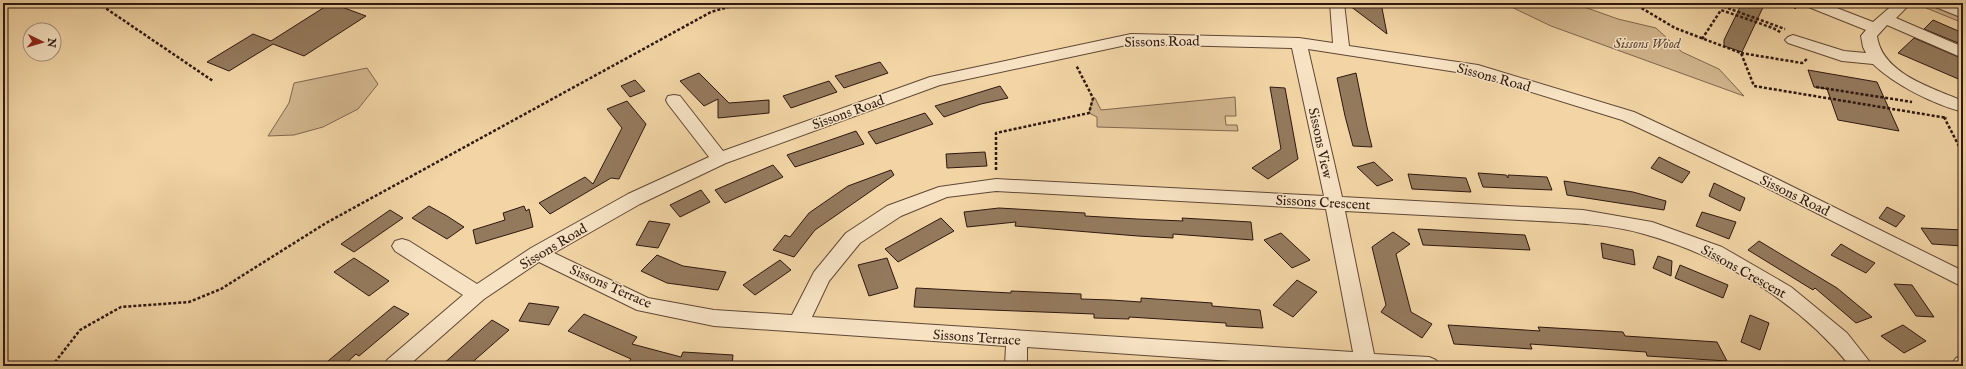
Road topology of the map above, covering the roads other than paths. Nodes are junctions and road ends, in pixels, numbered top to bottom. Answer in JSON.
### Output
{"nodes":[{"id":1,"x":1337,"y":3,"type":"edge"},
{"id":2,"x":1811,"y":3,"type":"edge"},
{"id":3,"x":1938,"y":3,"type":"edge"},
{"id":4,"x":1901,"y":6,"type":"edge"},
{"id":5,"x":1963,"y":13,"type":"edge"},
{"id":6,"x":1880,"y":23,"type":"junction"},
{"id":7,"x":1790,"y":35,"type":"road end"},
{"id":8,"x":1299,"y":43,"type":"junction"},
{"id":9,"x":1341,"y":49,"type":"junction"},
{"id":10,"x":1963,"y":53,"type":"edge"},
{"id":11,"x":1877,"y":58,"type":"junction"},
{"id":12,"x":674,"y":100,"type":"dead end"},
{"id":13,"x":1963,"y":107,"type":"edge"},
{"id":14,"x":720,"y":159,"type":"junction"},
{"id":15,"x":1334,"y":202,"type":"junction"},
{"id":16,"x":402,"y":246,"type":"dead end"},
{"id":17,"x":538,"y":253,"type":"junction"},
{"id":18,"x":1963,"y":280,"type":"edge"},
{"id":19,"x":477,"y":294,"type":"junction"},
{"id":20,"x":798,"y":324,"type":"junction"},
{"id":21,"x":1017,"y":340,"type":"junction"},
{"id":22,"x":1365,"y":362,"type":"junction"},
{"id":23,"x":394,"y":366,"type":"edge"},
{"id":24,"x":1016,"y":366,"type":"edge"},
{"id":25,"x":1429,"y":366,"type":"edge"},
{"id":26,"x":1862,"y":366,"type":"edge"}],
"edges":[{"from":1,"to":9,"type":"street"},
{"from":2,"to":6,"type":"street"},
{"from":3,"to":5,"type":"street"},
{"from":4,"to":6,"type":"street"},
{"from":6,"to":10,"type":"street"},
{"from":6,"to":11,"type":"street"},
{"from":7,"to":11,"type":"street"},
{"from":8,"to":9,"type":"street","name":"Sissons Road"},
{"from":8,"to":14,"type":"street","name":"Sissons Road"},
{"from":8,"to":15,"type":"street","name":"Sissons View"},
{"from":9,"to":18,"type":"street","name":"Sissons Road"},
{"from":11,"to":13,"type":"street"},
{"from":12,"to":14,"type":"street"},
{"from":14,"to":17,"type":"street","name":"Sissons Road"},
{"from":15,"to":20,"type":"street","name":"Sissons Crescent"},
{"from":15,"to":22,"type":"street","name":"Sissons View"},
{"from":15,"to":26,"type":"street","name":"Sissons Crescent"},
{"from":16,"to":19,"type":"street"},
{"from":17,"to":19,"type":"street","name":"Sissons Road"},
{"from":17,"to":20,"type":"street","name":"Sissons Terrace"},
{"from":19,"to":23,"type":"street","name":"Sissons Road"},
{"from":20,"to":21,"type":"street","name":"Sissons Terrace"},
{"from":21,"to":22,"type":"street","name":"Sissons Terrace"},
{"from":21,"to":24,"type":"street"},
{"from":22,"to":25,"type":"street","name":"Sissons Terrace"}]}
